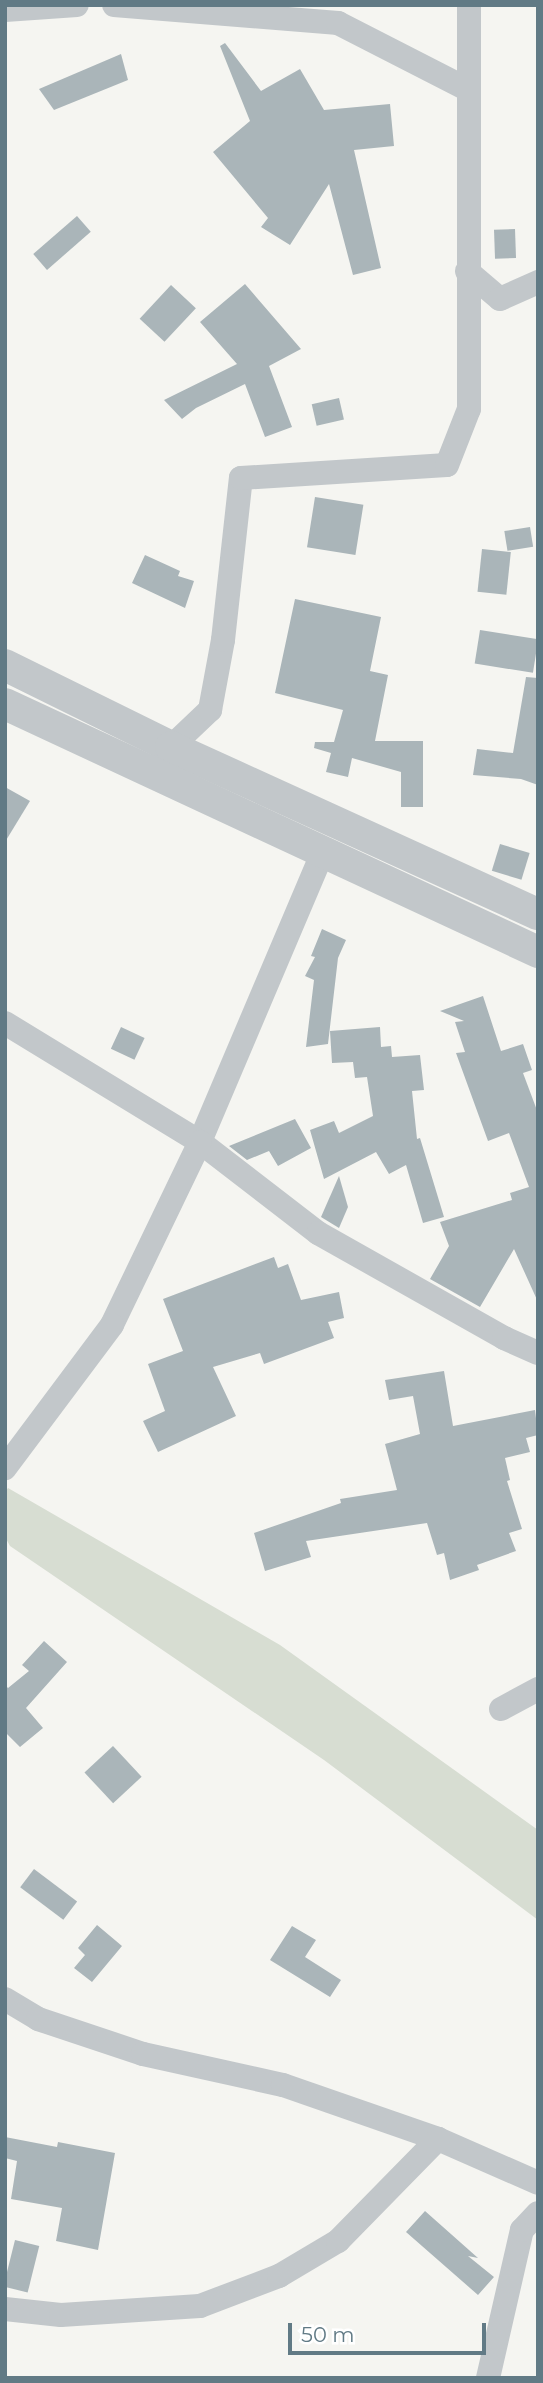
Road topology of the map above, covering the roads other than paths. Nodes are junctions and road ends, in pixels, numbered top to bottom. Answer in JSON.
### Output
{"nodes":[{"id":1,"x":77,"y":5,"type":"edge"},
{"id":2,"x":114,"y":5,"type":"edge"},
{"id":3,"x":469,"y":5,"type":"edge"},
{"id":4,"x":5,"y":10,"type":"edge"},
{"id":5,"x":331,"y":14,"type":"edge"},
{"id":6,"x":469,"y":90,"type":"junction"},
{"id":7,"x":467,"y":271,"type":"junction"},
{"id":8,"x":538,"y":282,"type":"edge"},
{"id":9,"x":5,"y":665,"type":"edge"},
{"id":10,"x":5,"y":704,"type":"edge"},
{"id":11,"x":172,"y":747,"type":"junction"},
{"id":12,"x":322,"y":854,"type":"junction"},
{"id":13,"x":538,"y":915,"type":"edge"},
{"id":14,"x":538,"y":952,"type":"edge"},
{"id":15,"x":5,"y":1023,"type":"edge"},
{"id":16,"x":200,"y":1142,"type":"junction"},
{"id":17,"x":538,"y":1353,"type":"edge"},
{"id":18,"x":5,"y":1468,"type":"edge"},
{"id":19,"x":538,"y":1689,"type":"edge"},
{"id":20,"x":500,"y":1709,"type":"dead end"},
{"id":21,"x":5,"y":1999,"type":"edge"},
{"id":22,"x":438,"y":2139,"type":"junction"},
{"id":23,"x":538,"y":2183,"type":"edge"},
{"id":24,"x":538,"y":2213,"type":"edge"},
{"id":25,"x":5,"y":2309,"type":"edge"},
{"id":26,"x":488,"y":2378,"type":"edge"}],
"edges":[{"from":1,"to":4,"type":"street"},
{"from":2,"to":5,"type":"street"},
{"from":3,"to":6,"type":"street"},
{"from":5,"to":6,"type":"street"},
{"from":6,"to":7,"type":"street"},
{"from":7,"to":8,"type":"street"},
{"from":7,"to":11,"type":"street"},
{"from":9,"to":11,"type":"street"},
{"from":10,"to":12,"type":"street"},
{"from":11,"to":13,"type":"street"},
{"from":12,"to":14,"type":"street"},
{"from":12,"to":16,"type":"street"},
{"from":15,"to":16,"type":"street"},
{"from":16,"to":17,"type":"street"},
{"from":16,"to":18,"type":"street"},
{"from":19,"to":20,"type":"street"},
{"from":21,"to":22,"type":"street"},
{"from":22,"to":23,"type":"street"},
{"from":22,"to":25,"type":"street"},
{"from":24,"to":26,"type":"street"}]}
